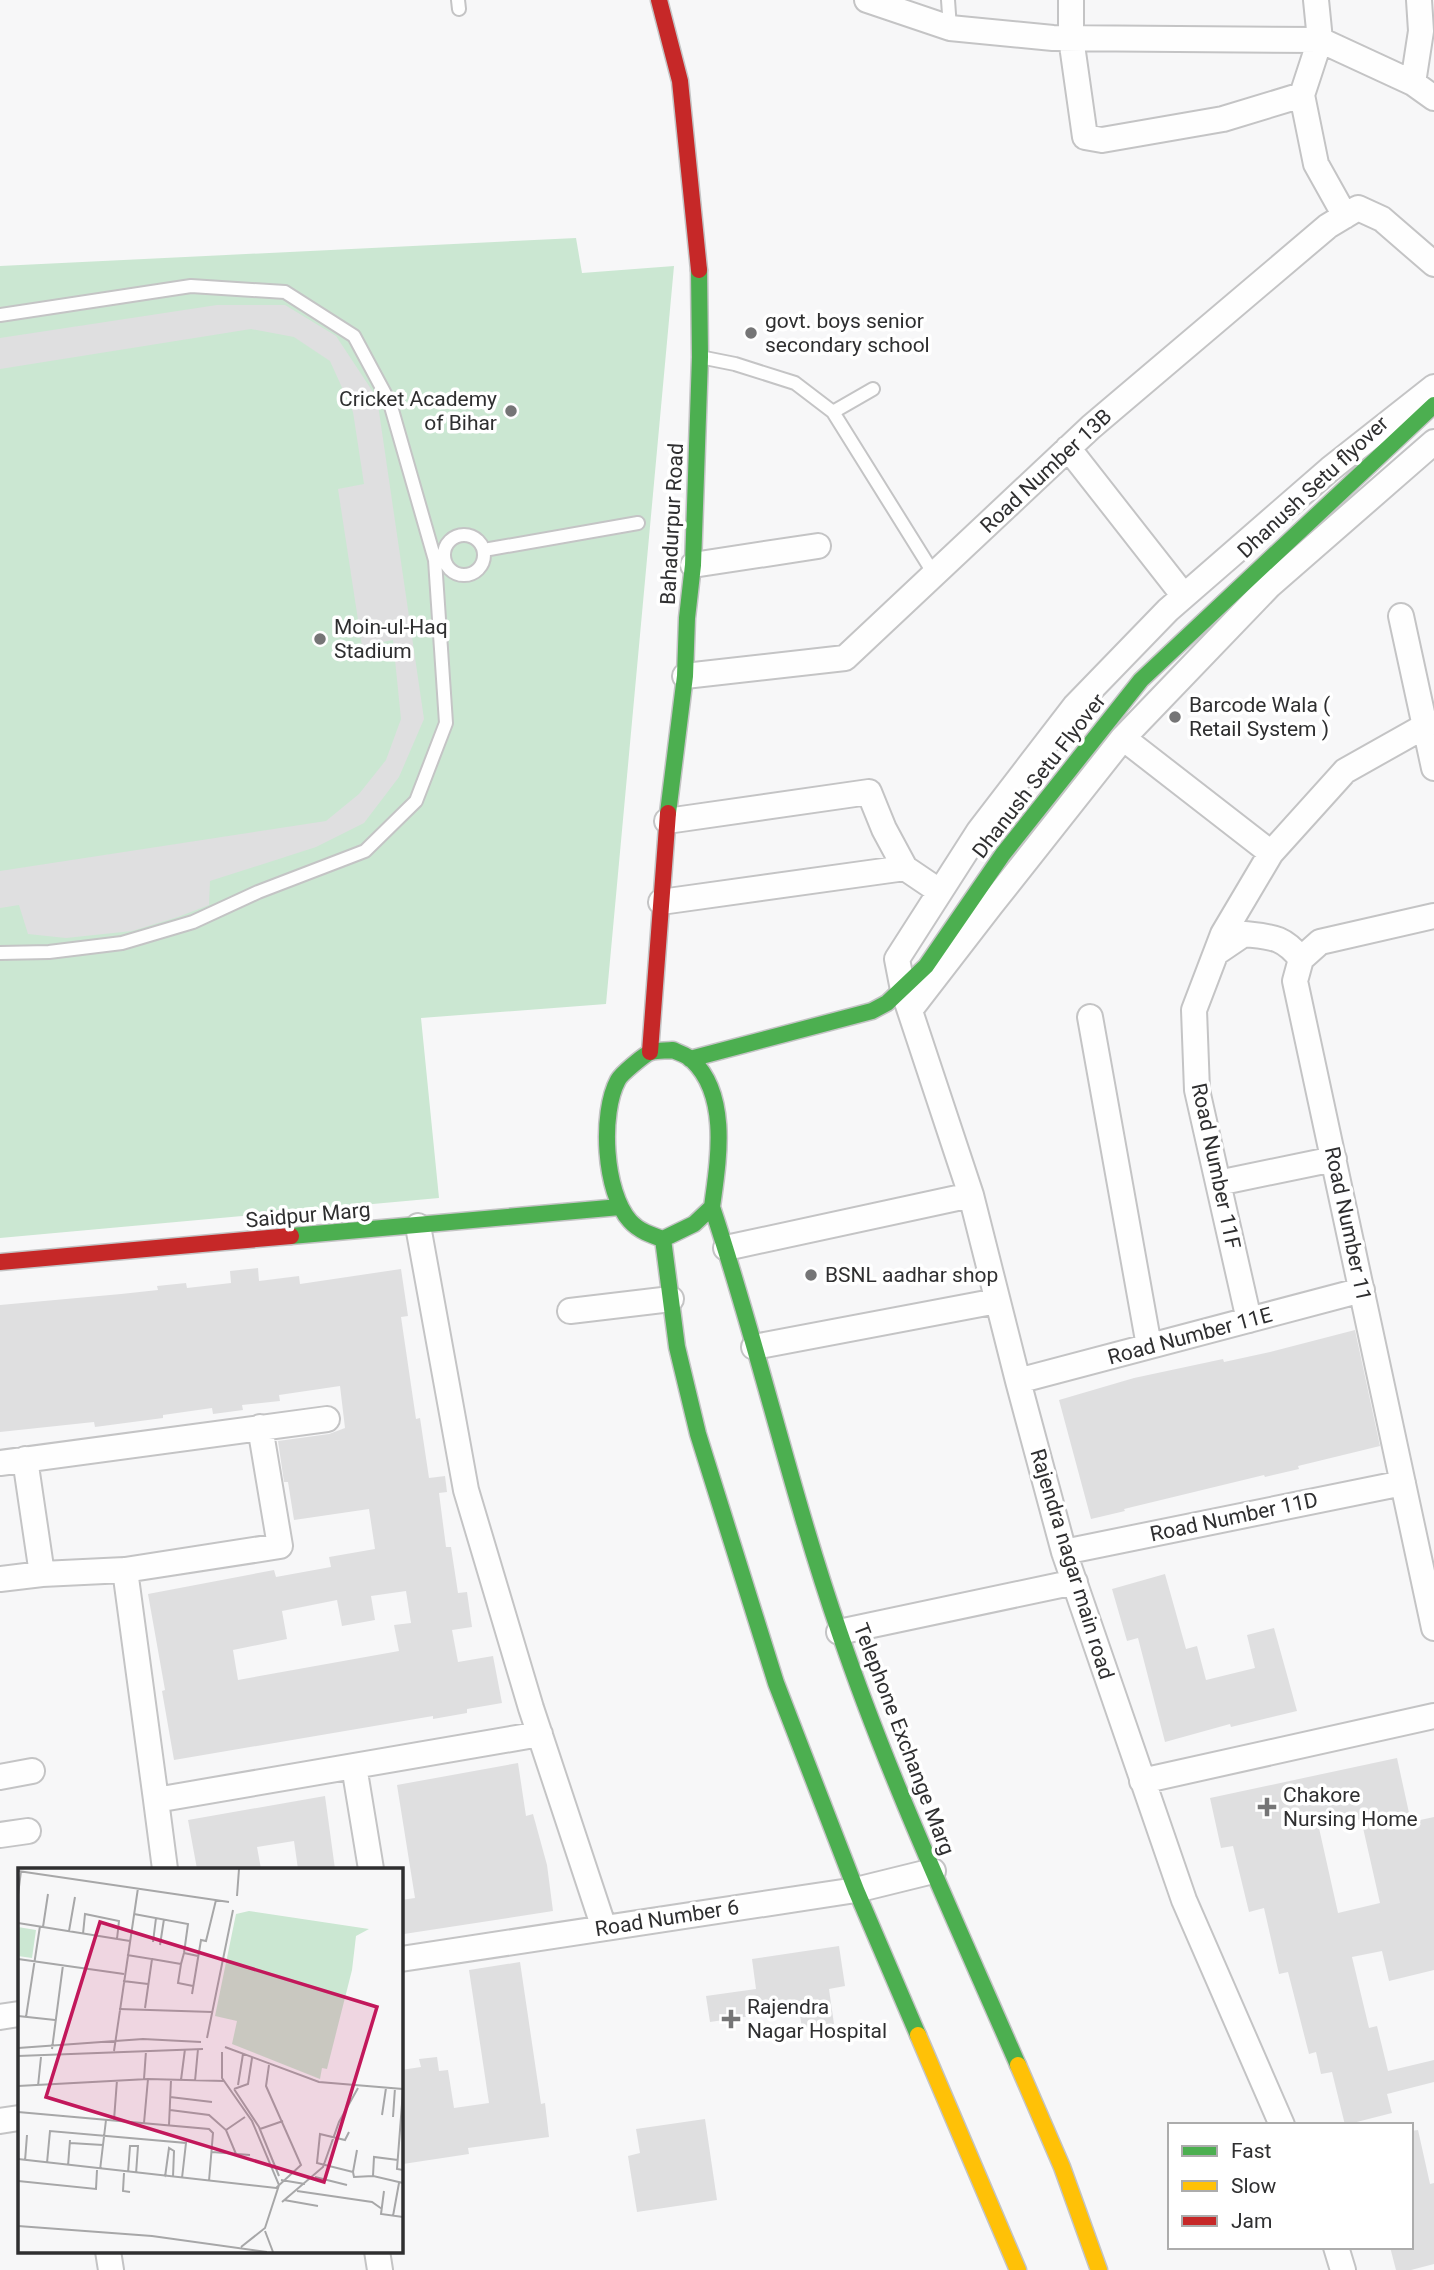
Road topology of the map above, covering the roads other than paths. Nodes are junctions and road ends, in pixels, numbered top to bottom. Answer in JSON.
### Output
{"nodes":[{"id":1,"x":659,"y":0,"type":"edge"},
{"id":2,"x":867,"y":0,"type":"edge"},
{"id":3,"x":948,"y":0,"type":"edge"},
{"id":4,"x":1071,"y":0,"type":"edge"},
{"id":5,"x":1316,"y":0,"type":"edge"},
{"id":6,"x":1419,"y":0,"type":"edge"},
{"id":7,"x":950,"y":28,"type":"junction"},
{"id":8,"x":1071,"y":38,"type":"junction"},
{"id":9,"x":1320,"y":40,"type":"junction"},
{"id":10,"x":1413,"y":83,"type":"junction"},
{"id":11,"x":1301,"y":94,"type":"junction"},
{"id":12,"x":1434,"y":98,"type":"edge"},
{"id":13,"x":1345,"y":216,"type":"junction"},
{"id":14,"x":1434,"y":264,"type":"edge"},
{"id":15,"x":0,"y":315,"type":"edge"},
{"id":16,"x":699,"y":357,"type":"junction"},
{"id":17,"x":1434,"y":387,"type":"edge"},
{"id":18,"x":873,"y":388,"type":"dead end"},
{"id":19,"x":1434,"y":405,"type":"edge"},
{"id":20,"x":833,"y":412,"type":"junction"},
{"id":21,"x":1434,"y":442,"type":"edge"},
{"id":22,"x":1068,"y":448,"type":"junction"},
{"id":23,"x":638,"y":523,"type":"dead end"},
{"id":24,"x":818,"y":546,"type":"dead end"},
{"id":25,"x":484,"y":550,"type":"junction"},
{"id":26,"x":439,"y":559,"type":"junction"},
{"id":27,"x":693,"y":565,"type":"junction"},
{"id":28,"x":934,"y":574,"type":"junction"},
{"id":29,"x":1184,"y":596,"type":"junction"},
{"id":30,"x":1223,"y":601,"type":"joint"},
{"id":31,"x":1401,"y":616,"type":"dead end"},
{"id":32,"x":685,"y":676,"type":"junction"},
{"id":33,"x":1425,"y":726,"type":"junction"},
{"id":34,"x":1123,"y":738,"type":"junction"},
{"id":35,"x":1434,"y":768,"type":"edge"},
{"id":36,"x":667,"y":821,"type":"junction"},
{"id":37,"x":1271,"y":853,"type":"junction"},
{"id":38,"x":905,"y":868,"type":"junction"},
{"id":39,"x":939,"y":891,"type":"junction"},
{"id":40,"x":660,"y":902,"type":"junction"},
{"id":41,"x":1434,"y":916,"type":"edge"},
{"id":42,"x":0,"y":953,"type":"edge"},
{"id":43,"x":1216,"y":954,"type":"junction"},
{"id":44,"x":1301,"y":959,"type":"junction"},
{"id":45,"x":909,"y":993,"type":"junction"},
{"id":46,"x":1090,"y":1017,"type":"dead end"},
{"id":47,"x":741,"y":1045,"type":"junction"},
{"id":48,"x":650,"y":1052,"type":"junction"},
{"id":49,"x":690,"y":1059,"type":"junction"},
{"id":50,"x":713,"y":1097,"type":"junction"},
{"id":51,"x":1334,"y":1159,"type":"junction"},
{"id":52,"x":1218,"y":1183,"type":"junction"},
{"id":53,"x":971,"y":1195,"type":"junction"},
{"id":54,"x":620,"y":1207,"type":"junction"},
{"id":55,"x":712,"y":1207,"type":"junction"},
{"id":56,"x":418,"y":1226,"type":"junction"},
{"id":57,"x":663,"y":1238,"type":"junction"},
{"id":58,"x":726,"y":1248,"type":"junction"},
{"id":59,"x":0,"y":1262,"type":"edge"},
{"id":60,"x":1362,"y":1290,"type":"junction"},
{"id":61,"x":671,"y":1299,"type":"junction"},
{"id":62,"x":998,"y":1301,"type":"junction"},
{"id":63,"x":570,"y":1311,"type":"dead end"},
{"id":64,"x":1249,"y":1320,"type":"junction"},
{"id":65,"x":1149,"y":1346,"type":"junction"},
{"id":66,"x":754,"y":1348,"type":"junction"},
{"id":67,"x":1018,"y":1381,"type":"junction"},
{"id":68,"x":327,"y":1419,"type":"dead end"},
{"id":69,"x":260,"y":1427,"type":"junction"},
{"id":70,"x":25,"y":1459,"type":"junction"},
{"id":71,"x":0,"y":1463,"type":"edge"},
{"id":72,"x":1403,"y":1483,"type":"junction"},
{"id":73,"x":1064,"y":1552,"type":"junction"},
{"id":74,"x":125,"y":1570,"type":"junction"},
{"id":75,"x":42,"y":1574,"type":"junction"},
{"id":76,"x":0,"y":1580,"type":"edge"},
{"id":77,"x":1075,"y":1582,"type":"junction"},
{"id":78,"x":1434,"y":1628,"type":"edge"},
{"id":79,"x":839,"y":1632,"type":"junction"},
{"id":80,"x":1434,"y":1716,"type":"edge"},
{"id":81,"x":540,"y":1734,"type":"junction"},
{"id":82,"x":354,"y":1766,"type":"junction"},
{"id":83,"x":32,"y":1771,"type":"dead end"},
{"id":84,"x":0,"y":1777,"type":"edge"},
{"id":85,"x":1142,"y":1781,"type":"junction"},
{"id":86,"x":156,"y":1800,"type":"junction"},
{"id":87,"x":28,"y":1831,"type":"dead end"},
{"id":88,"x":0,"y":1835,"type":"edge"},
{"id":89,"x":164,"y":1868,"type":"edge"},
{"id":90,"x":371,"y":1868,"type":"edge"},
{"id":91,"x":933,"y":1871,"type":"junction"},
{"id":92,"x":856,"y":1889,"type":"junction"},
{"id":93,"x":604,"y":1928,"type":"junction"},
{"id":94,"x":402,"y":1959,"type":"edge"},
{"id":95,"x":18,"y":2014,"type":"edge"},
{"id":96,"x":0,"y":2017,"type":"edge"},
{"id":97,"x":18,"y":2118,"type":"edge"},
{"id":98,"x":0,"y":2121,"type":"edge"},
{"id":99,"x":1281,"y":2123,"type":"edge"},
{"id":100,"x":1337,"y":2249,"type":"edge"},
{"id":101,"x":108,"y":2252,"type":"edge"},
{"id":102,"x":377,"y":2252,"type":"edge"},
{"id":103,"x":111,"y":2270,"type":"edge"},
{"id":104,"x":380,"y":2270,"type":"edge"},
{"id":105,"x":1018,"y":2270,"type":"edge"},
{"id":106,"x":1100,"y":2270,"type":"edge"},
{"id":107,"x":1343,"y":2270,"type":"edge"}],
"edges":[{"from":1,"to":16,"type":"main road","name":"Bahadurpur Road"},
{"from":2,"to":7,"type":"street"},
{"from":3,"to":7,"type":"lane"},
{"from":4,"to":8,"type":"street"},
{"from":5,"to":9,"type":"street"},
{"from":6,"to":10,"type":"street"},
{"from":7,"to":8,"type":"street"},
{"from":8,"to":9,"type":"street"},
{"from":8,"to":11,"type":"street"},
{"from":9,"to":10,"type":"street"},
{"from":9,"to":11,"type":"street"},
{"from":10,"to":12,"type":"street"},
{"from":11,"to":13,"type":"street"},
{"from":13,"to":14,"type":"street"},
{"from":13,"to":22,"type":"street","name":"Road Number 13B"},
{"from":15,"to":26,"type":"lane"},
{"from":16,"to":20,"type":"lane"},
{"from":16,"to":27,"type":"main road","name":"Bahadurpur Road"},
{"from":17,"to":29,"type":"street","name":"Rajendra nagar main road"},
{"from":18,"to":20,"type":"lane"},
{"from":19,"to":30,"type":"main road","name":"Dhanush Setu flyover"},
{"from":20,"to":28,"type":"lane"},
{"from":21,"to":34,"type":"street"},
{"from":22,"to":28,"type":"street","name":"Road Number 13B"},
{"from":22,"to":29,"type":"street"},
{"from":23,"to":25,"type":"lane"},
{"from":24,"to":27,"type":"street"},
{"from":25,"to":26,"type":"lane"},
{"from":25,"to":26,"type":"lane"},
{"from":26,"to":42,"type":"lane"},
{"from":27,"to":32,"type":"main road","name":"Bahadurpur Road"},
{"from":28,"to":32,"type":"street","name":"Road Number 13B"},
{"from":29,"to":39,"type":"street","name":"Rajendra nagar main road"},
{"from":30,"to":45,"type":"main road","name":"Dhanush Setu Flyover"},
{"from":31,"to":33,"type":"street"},
{"from":32,"to":36,"type":"main road","name":"Bahadurpur Road"},
{"from":33,"to":35,"type":"street"},
{"from":33,"to":37,"type":"street","name":"Road Number 11F"},
{"from":34,"to":37,"type":"street"},
{"from":34,"to":45,"type":"street"},
{"from":36,"to":38,"type":"street"},
{"from":36,"to":40,"type":"main road","name":"Bahadurpur Road"},
{"from":37,"to":43,"type":"street","name":"Road Number 11F"},
{"from":38,"to":39,"type":"street"},
{"from":38,"to":40,"type":"street"},
{"from":39,"to":45,"type":"street","name":"Rajendra nagar main road"},
{"from":40,"to":48,"type":"main road","name":"Bahadurpur Road"},
{"from":41,"to":44,"type":"street"},
{"from":43,"to":44,"type":"street"},
{"from":43,"to":52,"type":"street","name":"Road Number 11F"},
{"from":44,"to":51,"type":"street","name":"Road Number 11"},
{"from":45,"to":47,"type":"main road","name":"Dhanush Setu Flyover"},
{"from":45,"to":53,"type":"street","name":"Rajendra nagar main road"},
{"from":46,"to":65,"type":"street"},
{"from":47,"to":49,"type":"main road","name":"Dhanush Setu Flyover"},
{"from":47,"to":50,"type":"main road"},
{"from":48,"to":49,"type":"main road"},
{"from":48,"to":54,"type":"main road"},
{"from":49,"to":50,"type":"main road"},
{"from":50,"to":55,"type":"main road"},
{"from":51,"to":52,"type":"street"},
{"from":51,"to":60,"type":"street","name":"Road Number 11"},
{"from":52,"to":64,"type":"street","name":"Road Number 11F"},
{"from":53,"to":58,"type":"street"},
{"from":53,"to":62,"type":"street","name":"Rajendra nagar main road"},
{"from":54,"to":56,"type":"main road","name":"Saidpur Marg"},
{"from":54,"to":57,"type":"main road"},
{"from":55,"to":57,"type":"main road"},
{"from":55,"to":58,"type":"main road","name":"Telephone Exchange Marg"},
{"from":56,"to":59,"type":"main road","name":"Saidpur Marg"},
{"from":56,"to":81,"type":"street"},
{"from":57,"to":61,"type":"main road"},
{"from":58,"to":66,"type":"main road","name":"Telephone Exchange Marg"},
{"from":60,"to":64,"type":"street","name":"Road Number 11E"},
{"from":60,"to":72,"type":"street","name":"Road Number 11"},
{"from":61,"to":63,"type":"street"},
{"from":61,"to":92,"type":"main road"},
{"from":62,"to":66,"type":"street"},
{"from":62,"to":67,"type":"street","name":"Rajendra nagar main road"},
{"from":64,"to":65,"type":"street","name":"Road Number 11E"},
{"from":65,"to":67,"type":"street","name":"Road Number 11E"},
{"from":66,"to":79,"type":"main road","name":"Telephone Exchange Marg"},
{"from":67,"to":73,"type":"street","name":"Rajendra nagar main road"},
{"from":68,"to":69,"type":"street"},
{"from":69,"to":70,"type":"street"},
{"from":69,"to":74,"type":"street"},
{"from":70,"to":71,"type":"street"},
{"from":70,"to":75,"type":"street"},
{"from":72,"to":73,"type":"street","name":"Road Number 11D"},
{"from":72,"to":78,"type":"street","name":"Road Number 11"},
{"from":73,"to":77,"type":"street","name":"Rajendra nagar main road"},
{"from":74,"to":75,"type":"street"},
{"from":74,"to":86,"type":"street"},
{"from":75,"to":76,"type":"street"},
{"from":77,"to":79,"type":"street"},
{"from":77,"to":85,"type":"street","name":"Rajendra nagar main road"},
{"from":79,"to":91,"type":"main road","name":"Telephone Exchange Marg"},
{"from":80,"to":85,"type":"street"},
{"from":81,"to":82,"type":"street"},
{"from":81,"to":93,"type":"street"},
{"from":82,"to":86,"type":"street"},
{"from":82,"to":90,"type":"street"},
{"from":83,"to":84,"type":"street"},
{"from":85,"to":99,"type":"street","name":"Rajendra nagar main road"},
{"from":86,"to":89,"type":"street"},
{"from":87,"to":88,"type":"street"},
{"from":91,"to":92,"type":"street","name":"Road Number 6"},
{"from":91,"to":106,"type":"main road","name":"Telephone Exchange Marg"},
{"from":92,"to":93,"type":"street","name":"Road Number 6"},
{"from":92,"to":105,"type":"main road"},
{"from":93,"to":94,"type":"street","name":"Road Number 6"},
{"from":95,"to":96,"type":"street"},
{"from":97,"to":98,"type":"street"},
{"from":100,"to":107,"type":"street"},
{"from":101,"to":103,"type":"street"},
{"from":102,"to":104,"type":"street"}]}
